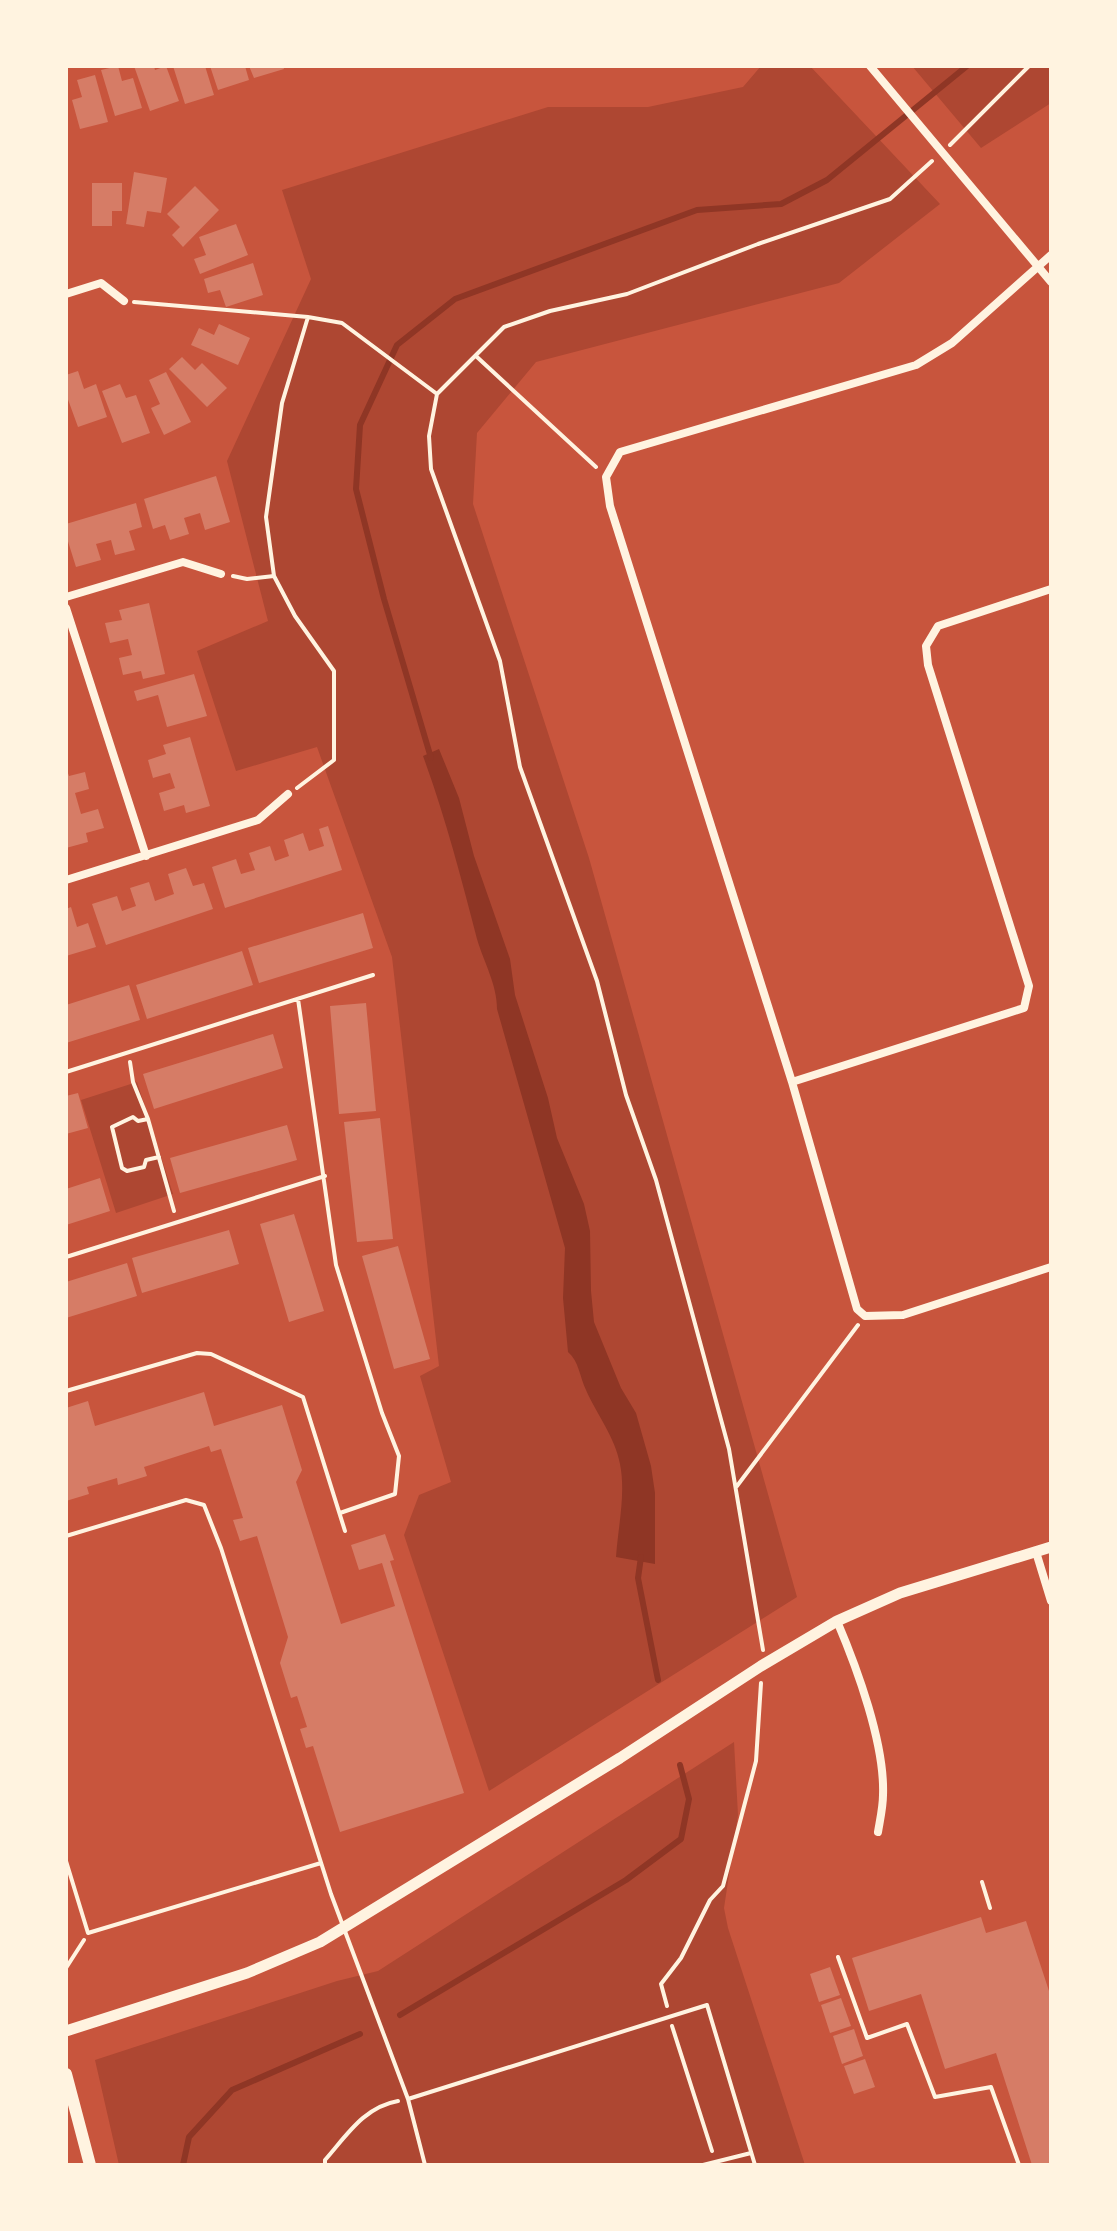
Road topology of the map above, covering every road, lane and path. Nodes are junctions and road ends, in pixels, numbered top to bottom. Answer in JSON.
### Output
{"nodes":[{"id":1,"x":870,"y":66,"type":"edge"},
{"id":2,"x":1029,"y":66,"type":"edge"},
{"id":3,"x":942,"y":153,"type":"junction"},
{"id":4,"x":1051,"y":255,"type":"edge"},
{"id":5,"x":1037,"y":266,"type":"junction"},
{"id":6,"x":1051,"y":282,"type":"edge"},
{"id":7,"x":66,"y":294,"type":"edge"},
{"id":8,"x":124,"y":301,"type":"joint"},
{"id":9,"x":308,"y":317,"type":"junction"},
{"id":10,"x":477,"y":357,"type":"junction"},
{"id":11,"x":437,"y":394,"type":"junction"},
{"id":12,"x":606,"y":477,"type":"junction"},
{"id":13,"x":221,"y":574,"type":"joint"},
{"id":14,"x":274,"y":576,"type":"junction"},
{"id":15,"x":1051,"y":589,"type":"edge"},
{"id":16,"x":66,"y":597,"type":"edge"},
{"id":17,"x":66,"y":608,"type":"edge"},
{"id":18,"x":288,"y":794,"type":"joint"},
{"id":19,"x":146,"y":856,"type":"junction"},
{"id":20,"x":66,"y":880,"type":"edge"},
{"id":21,"x":373,"y":975,"type":"dead end"},
{"id":22,"x":298,"y":999,"type":"junction"},
{"id":23,"x":129,"y":1052,"type":"junction"},
{"id":24,"x":66,"y":1072,"type":"edge"},
{"id":25,"x":792,"y":1082,"type":"junction"},
{"id":26,"x":148,"y":1119,"type":"junction"},
{"id":27,"x":159,"y":1157,"type":"junction"},
{"id":28,"x":325,"y":1176,"type":"junction"},
{"id":29,"x":177,"y":1222,"type":"junction"},
{"id":30,"x":66,"y":1257,"type":"edge"},
{"id":31,"x":1051,"y":1267,"type":"edge"},
{"id":32,"x":865,"y":1316,"type":"junction"},
{"id":33,"x":66,"y":1391,"type":"edge"},
{"id":34,"x":737,"y":1486,"type":"junction"},
{"id":35,"x":340,"y":1513,"type":"junction"},
{"id":36,"x":345,"y":1531,"type":"dead end"},
{"id":37,"x":66,"y":1536,"type":"edge"},
{"id":38,"x":1051,"y":1547,"type":"edge"},
{"id":39,"x":1036,"y":1552,"type":"junction"},
{"id":40,"x":1051,"y":1601,"type":"edge"},
{"id":41,"x":837,"y":1621,"type":"junction"},
{"id":42,"x":761,"y":1666,"type":"junction"},
{"id":43,"x":878,"y":1832,"type":"dead end"},
{"id":44,"x":66,"y":1861,"type":"edge"},
{"id":45,"x":322,"y":1863,"type":"junction"},
{"id":46,"x":982,"y":1882,"type":"dead end"},
{"id":47,"x":990,"y":1908,"type":"dead end"},
{"id":48,"x":344,"y":1929,"type":"junction"},
{"id":49,"x":88,"y":1933,"type":"junction"},
{"id":50,"x":838,"y":1957,"type":"dead end"},
{"id":51,"x":66,"y":1968,"type":"edge"},
{"id":52,"x":669,"y":2017,"type":"junction"},
{"id":53,"x":66,"y":2031,"type":"edge"},
{"id":54,"x":66,"y":2074,"type":"edge"},
{"id":55,"x":408,"y":2099,"type":"junction"},
{"id":56,"x":752,"y":2153,"type":"junction"},
{"id":57,"x":715,"y":2161,"type":"junction"},
{"id":58,"x":90,"y":2165,"type":"edge"},
{"id":59,"x":325,"y":2165,"type":"edge"},
{"id":60,"x":425,"y":2165,"type":"edge"},
{"id":61,"x":703,"y":2165,"type":"edge"},
{"id":62,"x":755,"y":2165,"type":"edge"},
{"id":63,"x":1019,"y":2165,"type":"edge"}],
"edges":[{"from":1,"to":3,"type":"street"},
{"from":2,"to":3,"type":"path"},
{"from":3,"to":5,"type":"street"},
{"from":3,"to":10,"type":"path"},
{"from":4,"to":5,"type":"street"},
{"from":5,"to":6,"type":"street"},
{"from":5,"to":12,"type":"street"},
{"from":7,"to":8,"type":"street"},
{"from":8,"to":9,"type":"path"},
{"from":9,"to":11,"type":"path"},
{"from":9,"to":14,"type":"path"},
{"from":10,"to":11,"type":"path"},
{"from":10,"to":12,"type":"path"},
{"from":11,"to":34,"type":"path"},
{"from":12,"to":25,"type":"street"},
{"from":13,"to":14,"type":"path"},
{"from":13,"to":16,"type":"street"},
{"from":14,"to":18,"type":"path"},
{"from":15,"to":25,"type":"street"},
{"from":17,"to":19,"type":"street"},
{"from":18,"to":19,"type":"street"},
{"from":19,"to":20,"type":"street"},
{"from":21,"to":22,"type":"lane"},
{"from":22,"to":23,"type":"lane"},
{"from":22,"to":28,"type":"lane"},
{"from":23,"to":24,"type":"lane"},
{"from":23,"to":26,"type":"path"},
{"from":25,"to":32,"type":"street"},
{"from":26,"to":27,"type":"path"},
{"from":26,"to":27,"type":"path"},
{"from":27,"to":29,"type":"path"},
{"from":28,"to":29,"type":"lane"},
{"from":28,"to":35,"type":"lane"},
{"from":29,"to":30,"type":"lane"},
{"from":31,"to":32,"type":"street"},
{"from":32,"to":34,"type":"path"},
{"from":33,"to":35,"type":"lane"},
{"from":34,"to":42,"type":"path"},
{"from":35,"to":36,"type":"lane"},
{"from":37,"to":45,"type":"lane"},
{"from":38,"to":39,"type":"street"},
{"from":39,"to":40,"type":"street"},
{"from":39,"to":41,"type":"street"},
{"from":41,"to":42,"type":"street"},
{"from":41,"to":43,"type":"street"},
{"from":42,"to":48,"type":"street"},
{"from":42,"to":52,"type":"path"},
{"from":44,"to":49,"type":"lane"},
{"from":45,"to":48,"type":"lane"},
{"from":45,"to":49,"type":"lane"},
{"from":46,"to":47,"type":"path"},
{"from":48,"to":53,"type":"street"},
{"from":48,"to":55,"type":"lane"},
{"from":49,"to":51,"type":"path"},
{"from":50,"to":63,"type":"path"},
{"from":52,"to":55,"type":"lane"},
{"from":52,"to":56,"type":"lane"},
{"from":52,"to":57,"type":"path"},
{"from":54,"to":58,"type":"main road"},
{"from":55,"to":59,"type":"path"},
{"from":55,"to":60,"type":"lane"},
{"from":56,"to":57,"type":"lane"},
{"from":56,"to":62,"type":"lane"},
{"from":57,"to":61,"type":"lane"}]}
